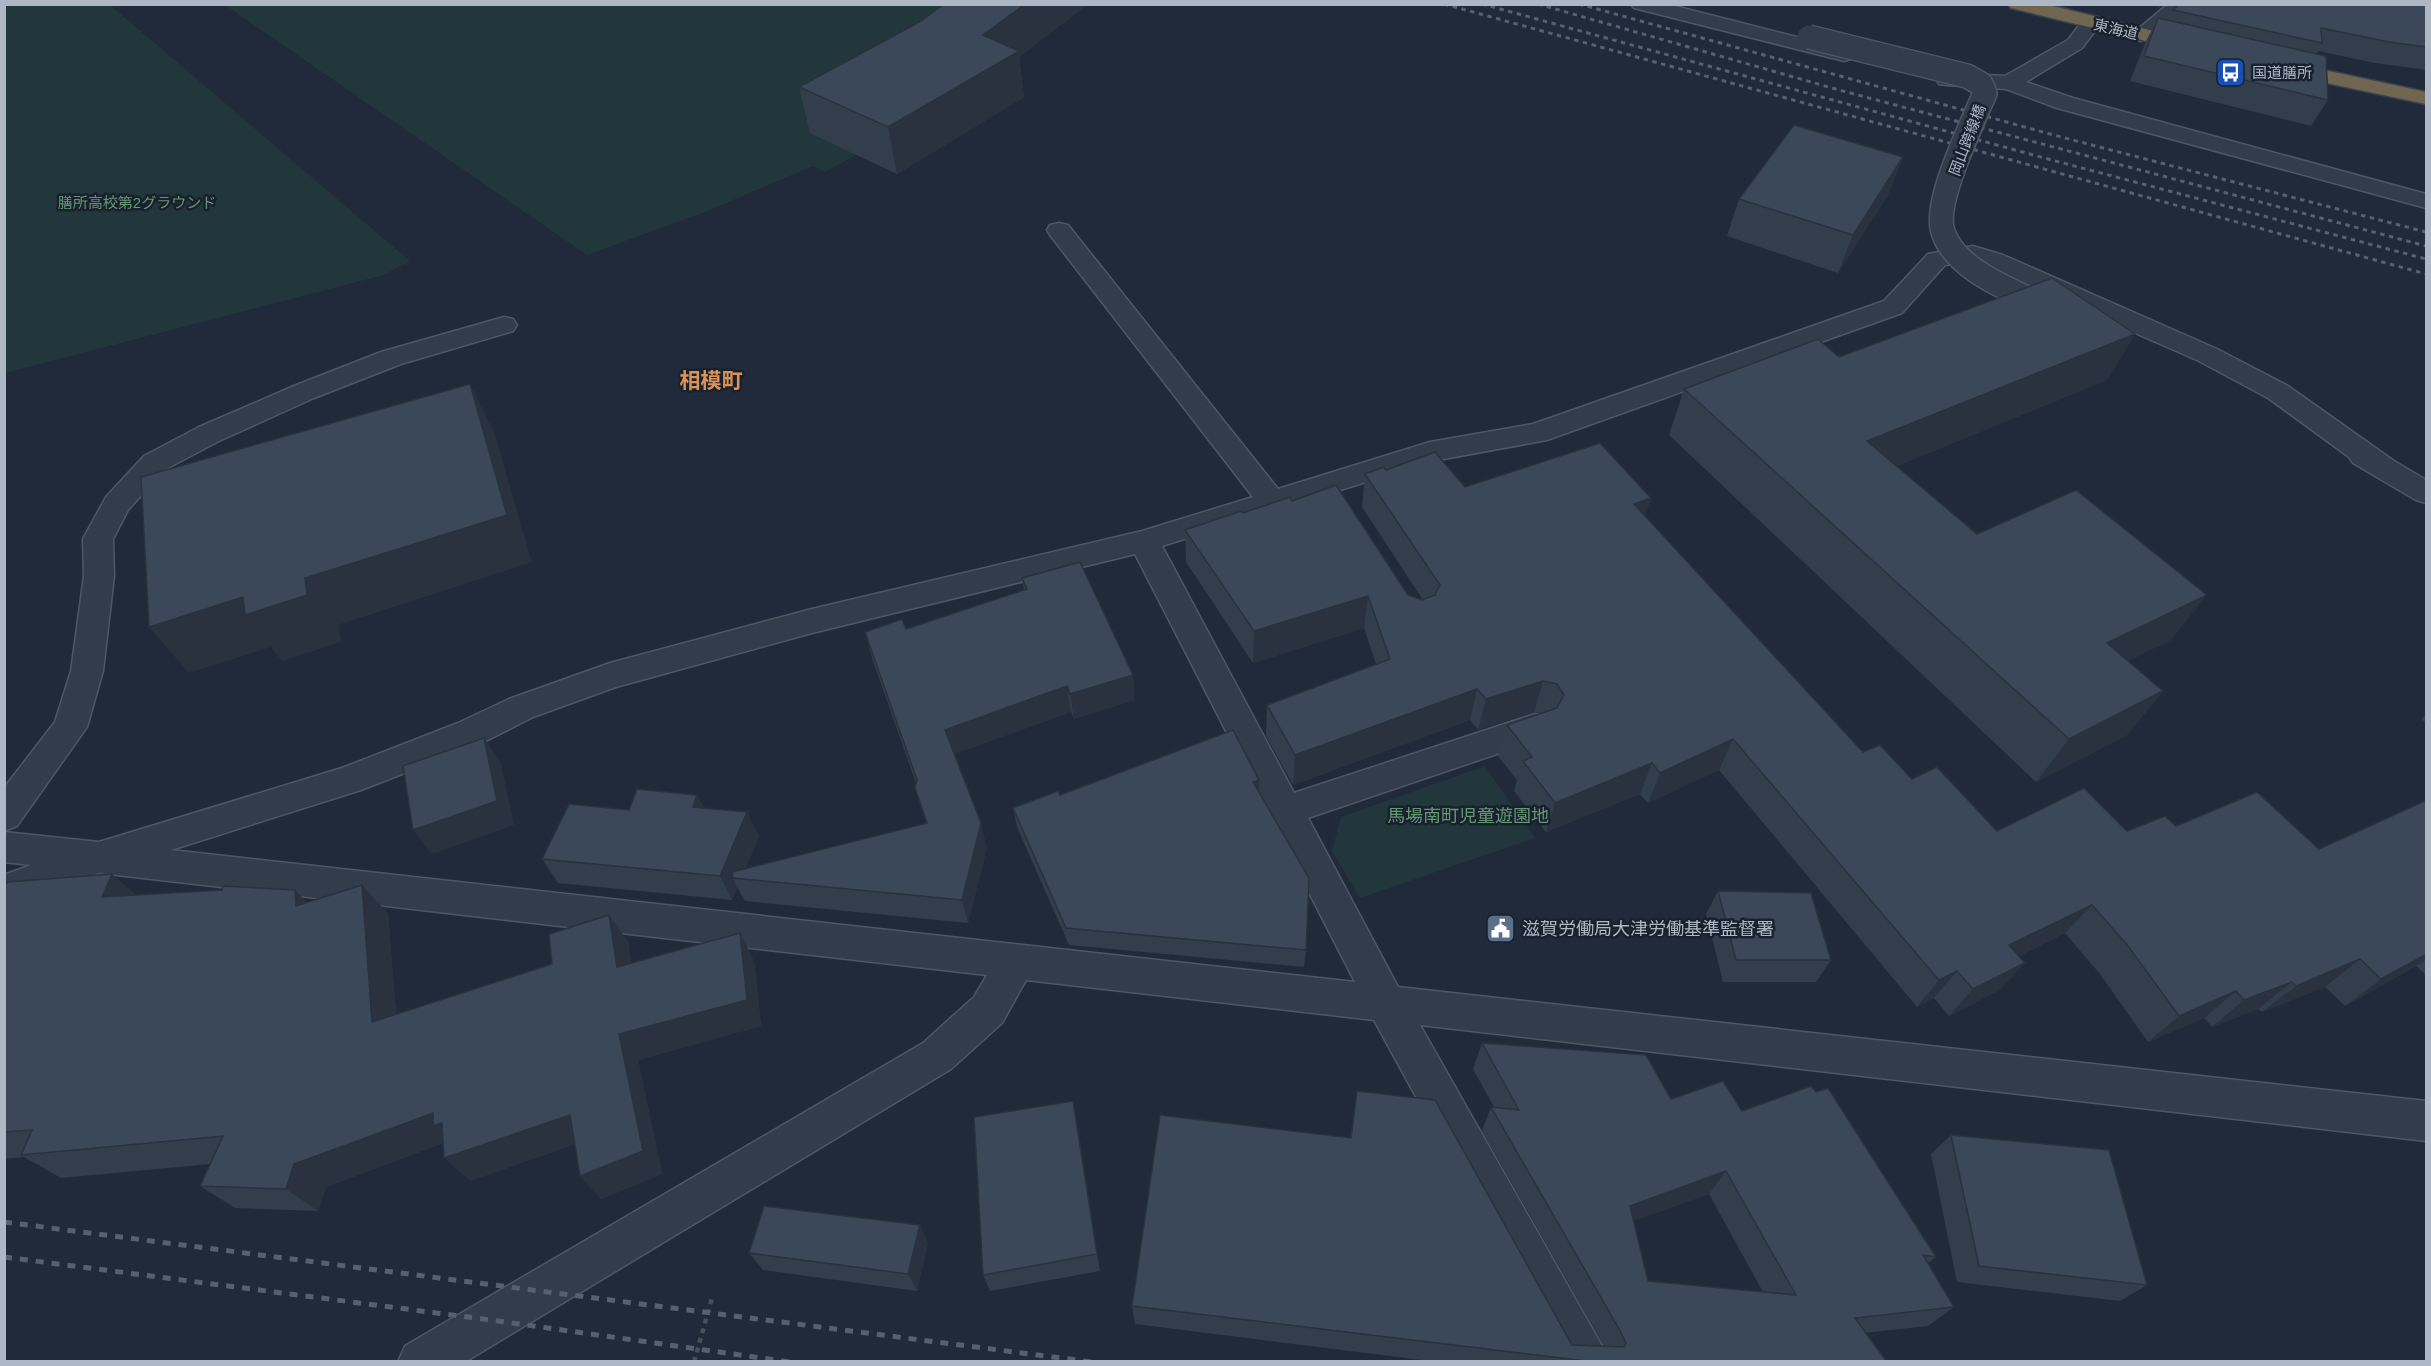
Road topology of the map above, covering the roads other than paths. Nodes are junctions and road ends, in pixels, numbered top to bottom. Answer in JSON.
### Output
{"nodes":[{"id":1,"x":1641,"y":4,"type":"edge"},
{"id":2,"x":1672,"y":4,"type":"edge"},
{"id":3,"x":2018,"y":4,"type":"edge"},
{"id":4,"x":2189,"y":4,"type":"edge"},
{"id":5,"x":2091,"y":23,"type":"junction"},
{"id":6,"x":2141,"y":35,"type":"junction"},
{"id":7,"x":2214,"y":52,"type":"edge"},
{"id":8,"x":2257,"y":62,"type":"edge"},
{"id":9,"x":2009,"y":83,"type":"junction"},
{"id":10,"x":2427,"y":98,"type":"edge"},
{"id":11,"x":2427,"y":201,"type":"edge"},
{"id":12,"x":1059,"y":230,"type":"dead end"},
{"id":13,"x":504,"y":325,"type":"dead end"},
{"id":14,"x":2383,"y":467,"type":"junction"},
{"id":15,"x":1328,"y":483,"type":"junction"},
{"id":16,"x":2427,"y":493,"type":"edge"},
{"id":17,"x":1272,"y":501,"type":"junction"},
{"id":18,"x":1347,"y":512,"type":"edge"},
{"id":19,"x":1144,"y":541,"type":"junction"},
{"id":20,"x":1535,"y":727,"type":"edge"},
{"id":21,"x":1286,"y":811,"type":"junction"},
{"id":22,"x":4,"y":816,"type":"edge"},
{"id":23,"x":4,"y":847,"type":"edge"},
{"id":24,"x":102,"y":857,"type":"junction"},
{"id":25,"x":4,"y":891,"type":"edge"},
{"id":26,"x":1016,"y":962,"type":"junction"},
{"id":27,"x":1387,"y":1005,"type":"junction"},
{"id":28,"x":2427,"y":1121,"type":"edge"},
{"id":29,"x":420,"y":1362,"type":"edge"},
{"id":30,"x":1586,"y":1362,"type":"edge"}],
"edges":[{"from":1,"to":9,"type":"street"},
{"from":2,"to":14,"type":"street","name":"岡山跨線橋","bridge":true},
{"from":3,"to":5,"type":"highway","name":"東海道"},
{"from":4,"to":6,"type":"street"},
{"from":5,"to":6,"type":"highway","name":"東海道"},
{"from":5,"to":9,"type":"street"},
{"from":6,"to":7,"type":"highway","name":"東海道"},
{"from":8,"to":10,"type":"highway"},
{"from":9,"to":11,"type":"street"},
{"from":12,"to":17,"type":"street"},
{"from":13,"to":22,"type":"street"},
{"from":14,"to":15,"type":"street"},
{"from":14,"to":16,"type":"street"},
{"from":15,"to":17,"type":"street"},
{"from":15,"to":18,"type":"street"},
{"from":17,"to":19,"type":"street"},
{"from":19,"to":21,"type":"street"},
{"from":19,"to":24,"type":"street"},
{"from":20,"to":21,"type":"street"},
{"from":21,"to":27,"type":"street"},
{"from":23,"to":24,"type":"street"},
{"from":24,"to":25,"type":"street"},
{"from":24,"to":26,"type":"street"},
{"from":26,"to":27,"type":"street"},
{"from":26,"to":29,"type":"street"},
{"from":27,"to":28,"type":"street"},
{"from":27,"to":30,"type":"street"}]}
